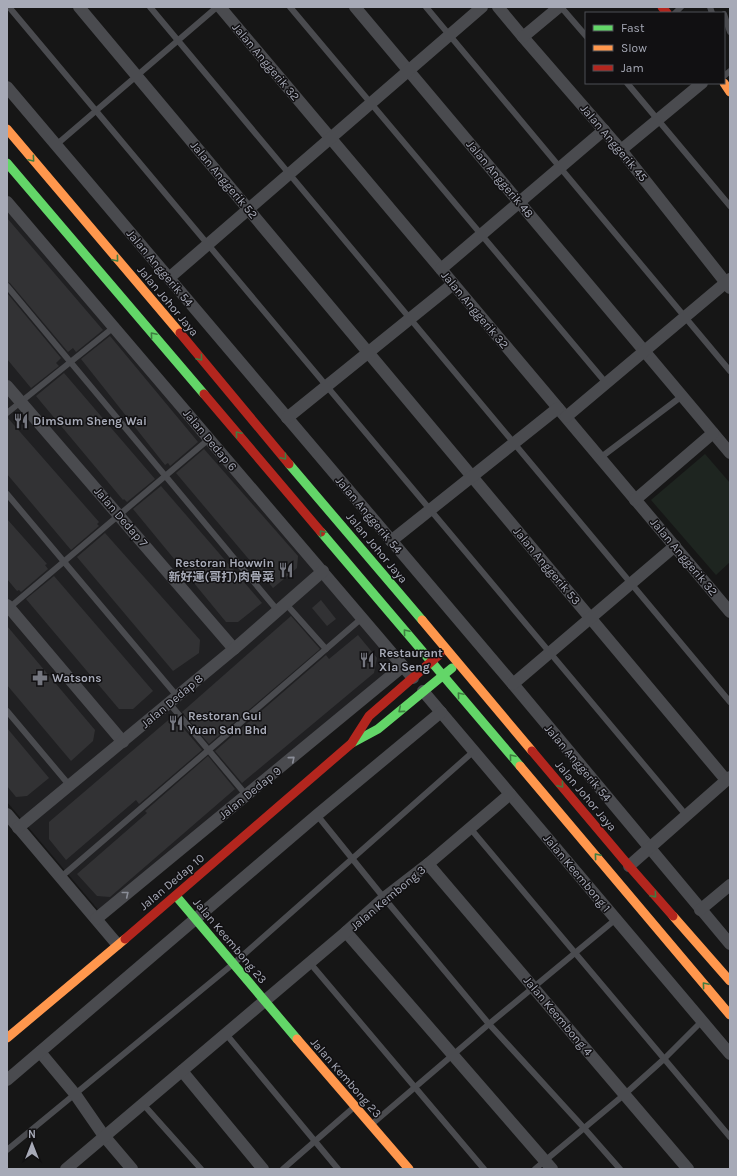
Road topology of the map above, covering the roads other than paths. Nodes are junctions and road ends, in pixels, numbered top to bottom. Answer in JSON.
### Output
{"nodes":[{"id":1,"x":10,"y":7,"type":"edge"},
{"id":2,"x":79,"y":7,"type":"edge"},
{"id":3,"x":150,"y":7,"type":"edge"},
{"id":4,"x":217,"y":7,"type":"edge"},
{"id":5,"x":220,"y":7,"type":"edge"},
{"id":6,"x":290,"y":7,"type":"edge"},
{"id":7,"x":356,"y":7,"type":"edge"},
{"id":8,"x":426,"y":7,"type":"edge"},
{"id":9,"x":482,"y":7,"type":"edge"},
{"id":10,"x":498,"y":7,"type":"edge"},
{"id":11,"x":560,"y":7,"type":"edge"},
{"id":12,"x":725,"y":16,"type":"edge"},
{"id":13,"x":730,"y":33,"type":"edge"},
{"id":14,"x":450,"y":35,"type":"junction"},
{"id":15,"x":585,"y":35,"type":"edge"},
{"id":16,"x":523,"y":37,"type":"junction"},
{"id":17,"x":178,"y":40,"type":"junction"},
{"id":18,"x":409,"y":70,"type":"junction"},
{"id":19,"x":136,"y":76,"type":"junction"},
{"id":20,"x":627,"y":84,"type":"edge"},
{"id":21,"x":701,"y":84,"type":"edge"},
{"id":22,"x":7,"y":87,"type":"edge"},
{"id":23,"x":371,"y":103,"type":"junction"},
{"id":24,"x":96,"y":110,"type":"junction"},
{"id":25,"x":658,"y":119,"type":"junction"},
{"id":26,"x":7,"y":130,"type":"edge"},
{"id":27,"x":604,"y":130,"type":"junction"},
{"id":28,"x":330,"y":138,"type":"junction"},
{"id":29,"x":56,"y":145,"type":"junction"},
{"id":30,"x":622,"y":150,"type":"junction"},
{"id":31,"x":7,"y":164,"type":"edge"},
{"id":32,"x":560,"y":167,"type":"junction"},
{"id":33,"x":289,"y":174,"type":"junction"},
{"id":34,"x":519,"y":202,"type":"junction"},
{"id":35,"x":7,"y":203,"type":"edge"},
{"id":36,"x":730,"y":206,"type":"edge"},
{"id":37,"x":248,"y":209,"type":"junction"},
{"id":38,"x":481,"y":234,"type":"junction"},
{"id":39,"x":208,"y":244,"type":"junction"},
{"id":40,"x":440,"y":268,"type":"junction"},
{"id":41,"x":169,"y":278,"type":"junction"},
{"id":42,"x":729,"y":283,"type":"edge"},
{"id":43,"x":453,"y":284,"type":"junction"},
{"id":44,"x":7,"y":286,"type":"edge"},
{"id":45,"x":685,"y":317,"type":"junction"},
{"id":46,"x":410,"y":318,"type":"junction"},
{"id":47,"x":114,"y":327,"type":"junction"},
{"id":48,"x":644,"y":351,"type":"junction"},
{"id":49,"x":368,"y":352,"type":"junction"},
{"id":50,"x":70,"y":362,"type":"junction"},
{"id":51,"x":730,"y":371,"type":"edge"},
{"id":52,"x":606,"y":383,"type":"junction"},
{"id":53,"x":7,"y":386,"type":"edge"},
{"id":54,"x":327,"y":386,"type":"junction"},
{"id":55,"x":682,"y":396,"type":"junction"},
{"id":56,"x":21,"y":402,"type":"junction"},
{"id":57,"x":7,"y":413,"type":"edge"},
{"id":58,"x":562,"y":413,"type":"junction"},
{"id":59,"x":287,"y":418,"type":"junction"},
{"id":60,"x":713,"y":433,"type":"junction"},
{"id":61,"x":209,"y":439,"type":"junction"},
{"id":62,"x":514,"y":443,"type":"junction"},
{"id":63,"x":730,"y":453,"type":"edge"},
{"id":64,"x":600,"y":458,"type":"junction"},
{"id":65,"x":165,"y":476,"type":"junction"},
{"id":66,"x":472,"y":477,"type":"junction"},
{"id":67,"x":7,"y":494,"type":"edge"},
{"id":68,"x":635,"y":500,"type":"junction"},
{"id":69,"x":430,"y":510,"type":"junction"},
{"id":70,"x":119,"y":515,"type":"junction"},
{"id":71,"x":391,"y":541,"type":"junction"},
{"id":72,"x":675,"y":546,"type":"junction"},
{"id":73,"x":64,"y":562,"type":"junction"},
{"id":74,"x":323,"y":571,"type":"junction"},
{"id":75,"x":631,"y":584,"type":"junction"},
{"id":76,"x":8,"y":606,"type":"edge"},
{"id":77,"x":282,"y":607,"type":"junction"},
{"id":78,"x":730,"y":612,"type":"edge"},
{"id":79,"x":362,"y":618,"type":"junction"},
{"id":80,"x":591,"y":618,"type":"junction"},
{"id":81,"x":234,"y":649,"type":"junction"},
{"id":82,"x":326,"y":649,"type":"junction"},
{"id":83,"x":446,"y":649,"type":"junction"},
{"id":84,"x":550,"y":653,"type":"junction"},
{"id":85,"x":432,"y":662,"type":"junction"},
{"id":86,"x":457,"y":663,"type":"junction"},
{"id":87,"x":403,"y":666,"type":"junction"},
{"id":88,"x":443,"y":675,"type":"junction"},
{"id":89,"x":413,"y":678,"type":"junction"},
{"id":90,"x":512,"y":684,"type":"junction"},
{"id":91,"x":423,"y":691,"type":"junction"},
{"id":92,"x":173,"y":700,"type":"junction"},
{"id":93,"x":730,"y":702,"type":"edge"},
{"id":94,"x":7,"y":710,"type":"edge"},
{"id":95,"x":441,"y":712,"type":"junction"},
{"id":96,"x":123,"y":742,"type":"junction"},
{"id":97,"x":351,"y":744,"type":"junction"},
{"id":98,"x":209,"y":750,"type":"junction"},
{"id":99,"x":474,"y":752,"type":"junction"},
{"id":100,"x":728,"y":778,"type":"edge"},
{"id":101,"x":70,"y":786,"type":"junction"},
{"id":102,"x":510,"y":794,"type":"junction"},
{"id":103,"x":247,"y":796,"type":"junction"},
{"id":104,"x":7,"y":814,"type":"edge"},
{"id":105,"x":317,"y":815,"type":"junction"},
{"id":106,"x":686,"y":815,"type":"junction"},
{"id":107,"x":18,"y":828,"type":"junction"},
{"id":108,"x":470,"y":828,"type":"junction"},
{"id":109,"x":649,"y":848,"type":"junction"},
{"id":110,"x":352,"y":859,"type":"junction"},
{"id":111,"x":428,"y":864,"type":"junction"},
{"id":112,"x":629,"y":866,"type":"junction"},
{"id":113,"x":61,"y":877,"type":"junction"},
{"id":114,"x":730,"y":885,"type":"edge"},
{"id":115,"x":176,"y":896,"type":"junction"},
{"id":116,"x":384,"y":898,"type":"junction"},
{"id":117,"x":700,"y":910,"type":"junction"},
{"id":118,"x":96,"y":919,"type":"junction"},
{"id":119,"x":196,"y":919,"type":"junction"},
{"id":120,"x":616,"y":919,"type":"junction"},
{"id":121,"x":346,"y":932,"type":"junction"},
{"id":122,"x":117,"y":944,"type":"junction"},
{"id":123,"x":730,"y":944,"type":"edge"},
{"id":124,"x":575,"y":953,"type":"junction"},
{"id":125,"x":310,"y":963,"type":"junction"},
{"id":126,"x":233,"y":964,"type":"junction"},
{"id":127,"x":730,"y":981,"type":"edge"},
{"id":128,"x":534,"y":988,"type":"junction"},
{"id":129,"x":265,"y":1001,"type":"junction"},
{"id":130,"x":730,"y":1015,"type":"edge"},
{"id":131,"x":702,"y":1021,"type":"junction"},
{"id":132,"x":489,"y":1024,"type":"junction"},
{"id":133,"x":226,"y":1034,"type":"junction"},
{"id":134,"x":7,"y":1038,"type":"edge"},
{"id":135,"x":40,"y":1052,"type":"junction"},
{"id":136,"x":730,"y":1054,"type":"edge"},
{"id":137,"x":453,"y":1055,"type":"junction"},
{"id":138,"x":664,"y":1059,"type":"junction"},
{"id":139,"x":182,"y":1071,"type":"junction"},
{"id":140,"x":7,"y":1080,"type":"edge"},
{"id":141,"x":415,"y":1087,"type":"junction"},
{"id":142,"x":75,"y":1094,"type":"junction"},
{"id":143,"x":624,"y":1094,"type":"junction"},
{"id":144,"x":143,"y":1104,"type":"junction"},
{"id":145,"x":355,"y":1107,"type":"junction"},
{"id":146,"x":371,"y":1125,"type":"junction"},
{"id":147,"x":584,"y":1128,"type":"junction"},
{"id":148,"x":104,"y":1136,"type":"junction"},
{"id":149,"x":730,"y":1138,"type":"edge"},
{"id":150,"x":314,"y":1141,"type":"junction"},
{"id":151,"x":7,"y":1150,"type":"edge"},
{"id":152,"x":548,"y":1165,"type":"edge"},
{"id":153,"x":66,"y":1169,"type":"edge"},
{"id":154,"x":132,"y":1169,"type":"edge"},
{"id":155,"x":201,"y":1169,"type":"edge"},
{"id":156,"x":263,"y":1169,"type":"edge"},
{"id":157,"x":283,"y":1169,"type":"edge"},
{"id":158,"x":338,"y":1169,"type":"edge"},
{"id":159,"x":409,"y":1169,"type":"edge"},
{"id":160,"x":484,"y":1169,"type":"edge"},
{"id":161,"x":535,"y":1169,"type":"edge"},
{"id":162,"x":620,"y":1169,"type":"edge"},
{"id":163,"x":688,"y":1169,"type":"edge"}],
"edges":[{"from":1,"to":24,"type":"lane"},
{"from":2,"to":19,"type":"street","name":"Jalan Anggerik 52"},
{"from":3,"to":17,"type":"lane"},
{"from":4,"to":17,"type":"lane"},
{"from":5,"to":28,"type":"street","name":"Jalan Anggerik 32"},
{"from":6,"to":23,"type":"lane"},
{"from":7,"to":18,"type":"street","name":"Jalan Anggerik 48"},
{"from":8,"to":14,"type":"lane"},
{"from":9,"to":14,"type":"street"},
{"from":10,"to":16,"type":"street","name":"Jalan Anggerik 45"},
{"from":11,"to":15,"type":"lane"},
{"from":11,"to":16,"type":"street"},
{"from":12,"to":13,"type":"lane"},
{"from":14,"to":18,"type":"street"},
{"from":14,"to":32,"type":"lane"},
{"from":16,"to":27,"type":"street","name":"Jalan Anggerik 45"},
{"from":17,"to":19,"type":"lane"},
{"from":17,"to":33,"type":"lane"},
{"from":18,"to":23,"type":"street"},
{"from":18,"to":34,"type":"street","name":"Jalan Anggerik 48"},
{"from":19,"to":24,"type":"lane"},
{"from":19,"to":37,"type":"street","name":"Jalan Anggerik 52"},
{"from":20,"to":25,"type":"lane"},
{"from":21,"to":25,"type":"street"},
{"from":22,"to":29,"type":"street","name":"Jalan Anggerik 54"},
{"from":23,"to":28,"type":"street"},
{"from":23,"to":38,"type":"lane"},
{"from":24,"to":29,"type":"lane"},
{"from":24,"to":39,"type":"lane"},
{"from":25,"to":30,"type":"street"},
{"from":25,"to":36,"type":"lane"},
{"from":26,"to":83,"type":"main road","name":"Jalan Johor Jaya","one_way":true},
{"from":27,"to":30,"type":"street","name":"Jalan Anggerik 45"},
{"from":27,"to":32,"type":"street"},
{"from":28,"to":33,"type":"street"},
{"from":28,"to":40,"type":"street","name":"Jalan Anggerik 32"},
{"from":29,"to":41,"type":"street","name":"Jalan Anggerik 54"},
{"from":30,"to":42,"type":"street","name":"Jalan Anggerik 45"},
{"from":85,"to":31,"type":"main road","one_way":true},
{"from":32,"to":34,"type":"street"},
{"from":32,"to":45,"type":"lane"},
{"from":33,"to":37,"type":"street"},
{"from":33,"to":46,"type":"lane"},
{"from":34,"to":38,"type":"street"},
{"from":34,"to":48,"type":"street","name":"Jalan Anggerik 48"},
{"from":35,"to":47,"type":"street","name":"Jalan Dedap 6"},
{"from":37,"to":39,"type":"street"},
{"from":37,"to":49,"type":"street","name":"Jalan Anggerik 52"},
{"from":38,"to":40,"type":"street"},
{"from":38,"to":52,"type":"lane"},
{"from":39,"to":41,"type":"street"},
{"from":39,"to":54,"type":"lane"},
{"from":40,"to":43,"type":"street","name":"Jalan Anggerik 32"},
{"from":41,"to":59,"type":"street","name":"Jalan Anggerik 54"},
{"from":42,"to":45,"type":"street"},
{"from":43,"to":46,"type":"street"},
{"from":43,"to":58,"type":"street","name":"Jalan Anggerik 32"},
{"from":44,"to":50,"type":"lane"},
{"from":45,"to":48,"type":"street"},
{"from":45,"to":51,"type":"lane"},
{"from":46,"to":49,"type":"street"},
{"from":46,"to":62,"type":"lane"},
{"from":47,"to":50,"type":"lane"},
{"from":47,"to":61,"type":"street","name":"Jalan Dedap 6"},
{"from":48,"to":52,"type":"street"},
{"from":48,"to":55,"type":"street","name":"Jalan Anggerik 48"},
{"from":49,"to":54,"type":"street"},
{"from":49,"to":66,"type":"street","name":"Jalan Anggerik 53"},
{"from":50,"to":56,"type":"lane"},
{"from":50,"to":65,"type":"lane"},
{"from":52,"to":58,"type":"street"},
{"from":53,"to":56,"type":"street","name":"Jalan Dedap 7"},
{"from":54,"to":59,"type":"street"},
{"from":54,"to":69,"type":"lane"},
{"from":55,"to":60,"type":"street","name":"Jalan Anggerik 48"},
{"from":55,"to":64,"type":"lane"},
{"from":56,"to":57,"type":"lane"},
{"from":56,"to":70,"type":"street","name":"Jalan Dedap 7"},
{"from":58,"to":62,"type":"street"},
{"from":58,"to":64,"type":"street","name":"Jalan Anggerik 32"},
{"from":59,"to":71,"type":"street","name":"Jalan Anggerik 54"},
{"from":60,"to":63,"type":"street","name":"Jalan Anggerik 48"},
{"from":60,"to":68,"type":"street"},
{"from":61,"to":65,"type":"lane"},
{"from":61,"to":74,"type":"street","name":"Jalan Dedap 6"},
{"from":62,"to":66,"type":"street"},
{"from":62,"to":75,"type":"lane"},
{"from":64,"to":68,"type":"street","name":"Jalan Anggerik 32"},
{"from":65,"to":70,"type":"lane"},
{"from":65,"to":77,"type":"lane"},
{"from":66,"to":69,"type":"street"},
{"from":66,"to":80,"type":"street","name":"Jalan Anggerik 53"},
{"from":67,"to":73,"type":"lane"},
{"from":68,"to":72,"type":"street","name":"Jalan Anggerik 32"},
{"from":69,"to":71,"type":"street"},
{"from":69,"to":84,"type":"lane"},
{"from":70,"to":73,"type":"lane"},
{"from":70,"to":81,"type":"street","name":"Jalan Dedap 7"},
{"from":71,"to":90,"type":"street","name":"Jalan Anggerik 54"},
{"from":72,"to":75,"type":"street"},
{"from":72,"to":78,"type":"street","name":"Jalan Anggerik 32"},
{"from":73,"to":76,"type":"lane"},
{"from":73,"to":92,"type":"lane"},
{"from":74,"to":77,"type":"street","name":"Jalan Dedap 8"},
{"from":74,"to":79,"type":"street","name":"Jalan Dedap 6"},
{"from":75,"to":80,"type":"street"},
{"from":75,"to":93,"type":"lane"},
{"from":76,"to":96,"type":"street"},
{"from":77,"to":81,"type":"street","name":"Jalan Dedap 8"},
{"from":77,"to":82,"type":"lane"},
{"from":79,"to":82,"type":"lane"},
{"from":79,"to":87,"type":"street","name":"Jalan Dedap 6"},
{"from":80,"to":84,"type":"street"},
{"from":80,"to":100,"type":"street","name":"Jalan Anggerik 53"},
{"from":81,"to":92,"type":"street","name":"Jalan Dedap 8"},
{"from":82,"to":98,"type":"lane"},
{"from":83,"to":85,"type":"main road","name":"Jalan Dedap 10"},
{"from":83,"to":86,"type":"main road","name":"Jalan Johor Jaya"},
{"from":84,"to":90,"type":"street"},
{"from":84,"to":106,"type":"lane"},
{"from":85,"to":88,"type":"main road"},
{"from":85,"to":89,"type":"main road","name":"Jalan Dedap 10"},
{"from":86,"to":88,"type":"main road","name":"Jalan Dedap 10"},
{"from":86,"to":112,"type":"main road","name":"Jalan Johor Jaya","one_way":true},
{"from":87,"to":89,"type":"street","name":"Jalan Dedap 6"},
{"from":103,"to":87,"type":"street","name":"Jalan Dedap 9","one_way":true},
{"from":88,"to":91,"type":"main road","name":"Jalan Dedap 10"},
{"from":130,"to":88,"type":"main road","one_way":true},
{"from":89,"to":97,"type":"main road","name":"Jalan Dedap 10"},
{"from":90,"to":109,"type":"street","name":"Jalan Anggerik 54"},
{"from":91,"to":95,"type":"street","name":"Jalan Keembong 1"},
{"from":91,"to":97,"type":"main road","name":"Jalan Dedap 10","one_way":true},
{"from":92,"to":96,"type":"street","name":"Jalan Dedap 8"},
{"from":92,"to":98,"type":"lane"},
{"from":94,"to":101,"type":"lane"},
{"from":95,"to":99,"type":"street","name":"Jalan Keembong 1"},
{"from":95,"to":105,"type":"street"},
{"from":96,"to":101,"type":"street","name":"Jalan Dedap 8"},
{"from":97,"to":115,"type":"main road","name":"Jalan Dedap 10"},
{"from":98,"to":103,"type":"lane"},
{"from":98,"to":113,"type":"lane"},
{"from":99,"to":102,"type":"street","name":"Jalan Keembong 1"},
{"from":99,"to":110,"type":"lane"},
{"from":100,"to":106,"type":"street"},
{"from":101,"to":107,"type":"street","name":"Jalan Dedap 8"},
{"from":102,"to":108,"type":"street","name":"Jalan Kembong 3"},
{"from":102,"to":120,"type":"street","name":"Jalan Keembong 1"},
{"from":118,"to":103,"type":"street","name":"Jalan Dedap 9","one_way":true},
{"from":104,"to":107,"type":"street"},
{"from":105,"to":110,"type":"lane"},
{"from":105,"to":119,"type":"street"},
{"from":106,"to":109,"type":"street"},
{"from":107,"to":113,"type":"street"},
{"from":108,"to":111,"type":"street","name":"Jalan Kembong 3"},
{"from":108,"to":124,"type":"lane"},
{"from":109,"to":112,"type":"street"},
{"from":109,"to":117,"type":"street","name":"Jalan Anggerik 54"},
{"from":110,"to":116,"type":"lane"},
{"from":110,"to":126,"type":"lane"},
{"from":111,"to":116,"type":"street","name":"Jalan Kembong 3"},
{"from":111,"to":128,"type":"street","name":"Jalan Keembong 4"},
{"from":112,"to":127,"type":"main road","name":"Jalan Johor Jaya","one_way":true},
{"from":113,"to":118,"type":"street"},
{"from":114,"to":117,"type":"street"},
{"from":115,"to":119,"type":"main road","name":"Jalan Keembong 23"},
{"from":115,"to":122,"type":"main road","name":"Jalan Dedap 10"},
{"from":116,"to":121,"type":"street","name":"Jalan Kembong 3"},
{"from":116,"to":132,"type":"lane"},
{"from":117,"to":123,"type":"street","name":"Jalan Anggerik 54"},
{"from":118,"to":122,"type":"street"},
{"from":119,"to":126,"type":"main road","name":"Jalan Keembong 23"},
{"from":119,"to":135,"type":"street"},
{"from":120,"to":124,"type":"lane"},
{"from":120,"to":131,"type":"street","name":"Jalan Keembong 1"},
{"from":121,"to":125,"type":"street","name":"Jalan Kembong 3"},
{"from":121,"to":137,"type":"street"},
{"from":122,"to":134,"type":"main road","name":"Jalan Dedap 10"},
{"from":124,"to":128,"type":"lane"},
{"from":124,"to":138,"type":"lane"},
{"from":125,"to":129,"type":"street","name":"Jalan Kembong 3"},
{"from":125,"to":141,"type":"lane"},
{"from":126,"to":129,"type":"main road","name":"Jalan Keembong 23"},
{"from":126,"to":142,"type":"lane"},
{"from":128,"to":132,"type":"lane"},
{"from":128,"to":143,"type":"street","name":"Jalan Keembong 4"},
{"from":129,"to":133,"type":"street","name":"Jalan Kembong 3"},
{"from":129,"to":145,"type":"main road","name":"Jalan Kembong 23"},
{"from":131,"to":136,"type":"street","name":"Jalan Keembong 1"},
{"from":131,"to":138,"type":"lane"},
{"from":132,"to":137,"type":"lane"},
{"from":132,"to":147,"type":"lane"},
{"from":133,"to":139,"type":"street","name":"Jalan Kembong 3"},
{"from":133,"to":150,"type":"lane"},
{"from":135,"to":140,"type":"street"},
{"from":135,"to":142,"type":"street"},
{"from":137,"to":141,"type":"lane"},
{"from":137,"to":152,"type":"street"},
{"from":138,"to":143,"type":"lane"},
{"from":138,"to":149,"type":"lane"},
{"from":139,"to":144,"type":"street","name":"Jalan Kembong 3"},
{"from":139,"to":156,"type":"street"},
{"from":141,"to":146,"type":"lane"},
{"from":141,"to":160,"type":"lane"},
{"from":142,"to":148,"type":"street"},
{"from":142,"to":151,"type":"lane"},
{"from":143,"to":147,"type":"lane"},
{"from":143,"to":163,"type":"street","name":"Jalan Keembong 4"},
{"from":144,"to":148,"type":"street","name":"Jalan Kembong 3"},
{"from":144,"to":155,"type":"lane"},
{"from":145,"to":146,"type":"main road","name":"Jalan Kembong 23"},
{"from":145,"to":150,"type":"lane"},
{"from":146,"to":159,"type":"main road","name":"Jalan Kembong 23"},
{"from":147,"to":152,"type":"lane"},
{"from":147,"to":162,"type":"lane"},
{"from":148,"to":153,"type":"street","name":"Jalan Kembong 3"},
{"from":148,"to":154,"type":"street"},
{"from":150,"to":157,"type":"lane"},
{"from":150,"to":158,"type":"lane"},
{"from":152,"to":161,"type":"lane"}]}
